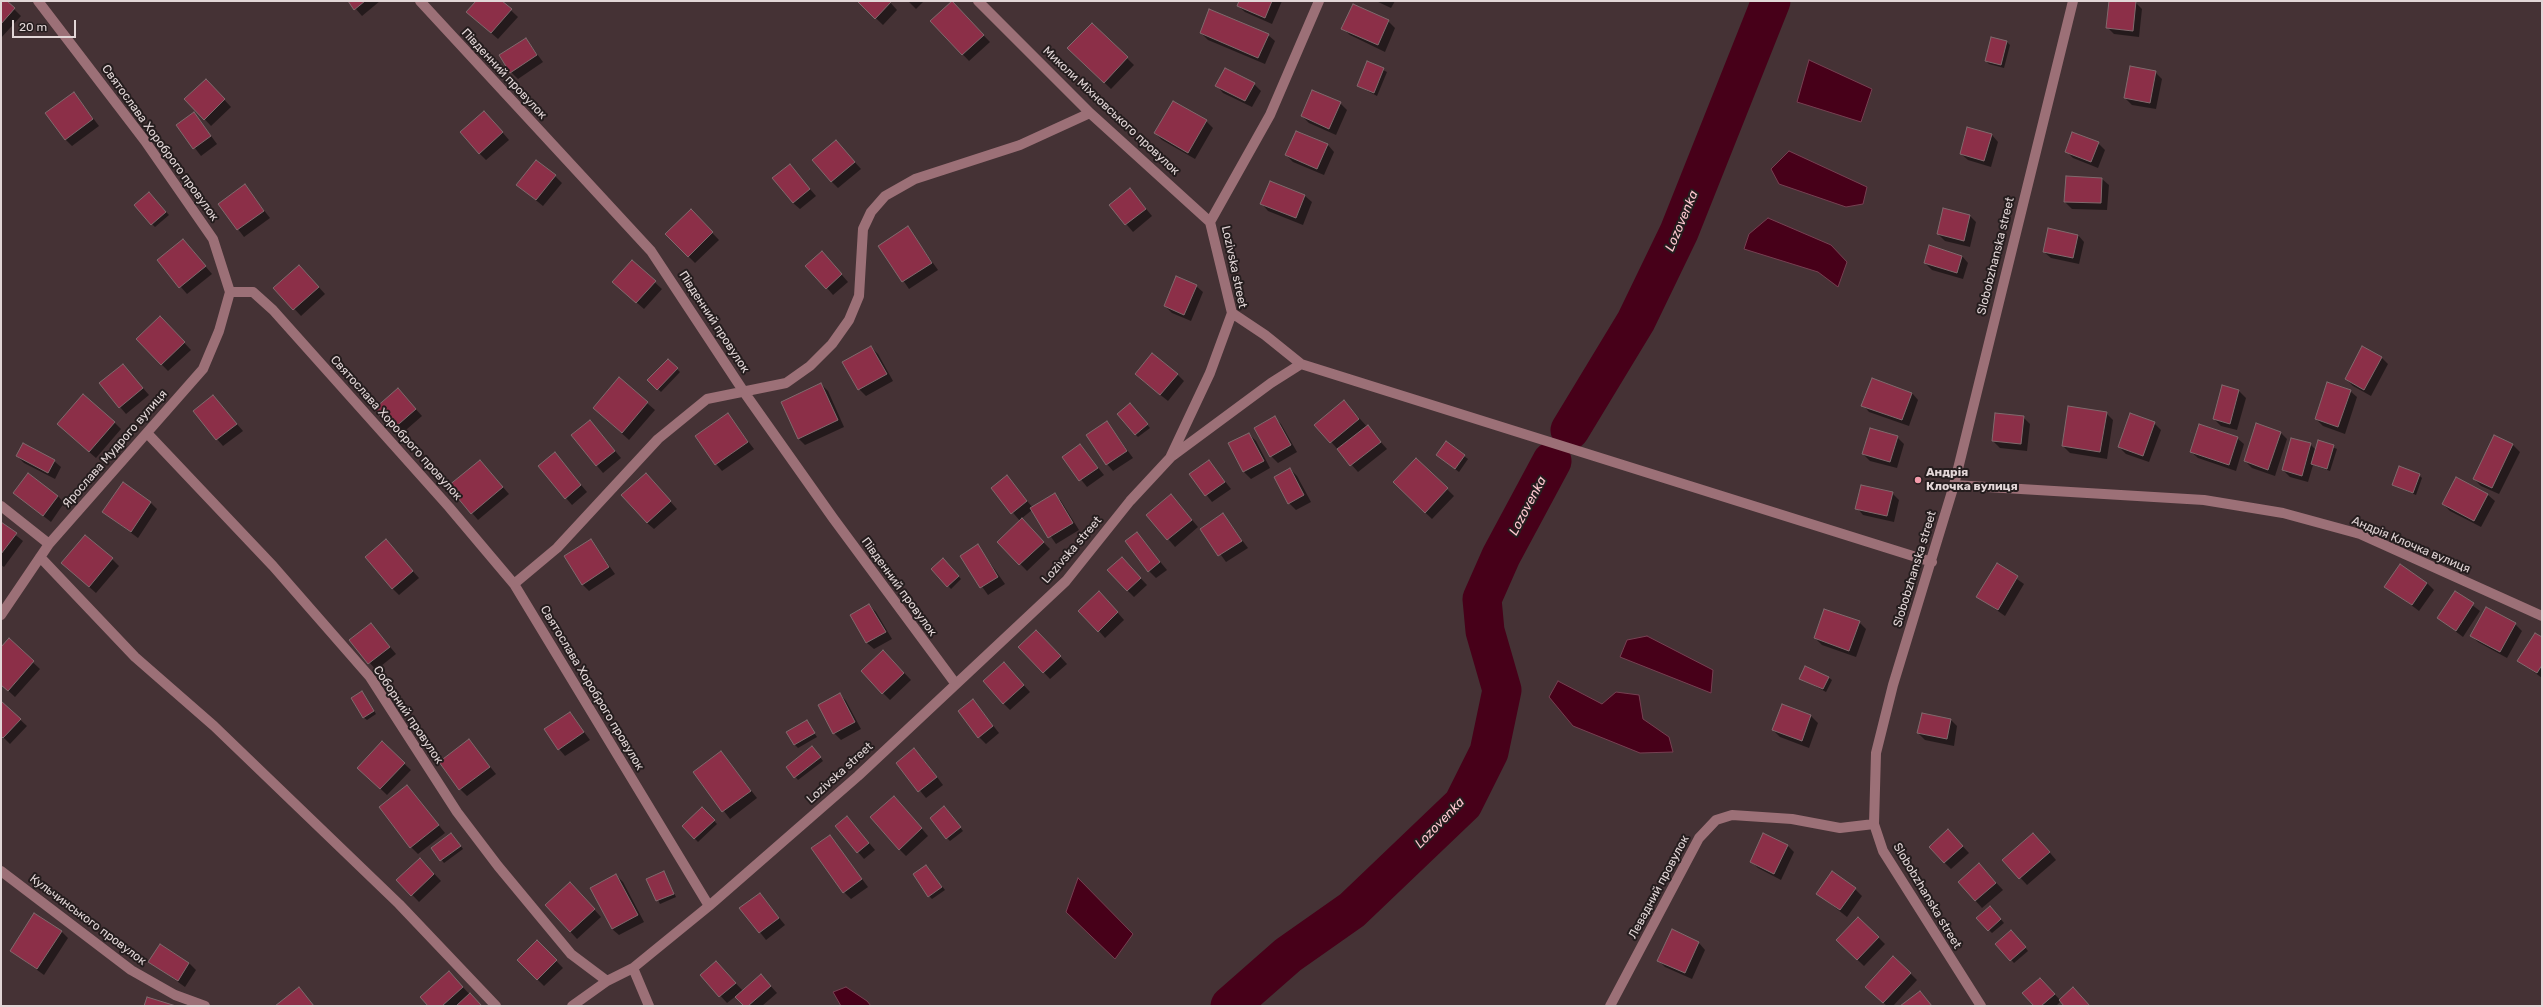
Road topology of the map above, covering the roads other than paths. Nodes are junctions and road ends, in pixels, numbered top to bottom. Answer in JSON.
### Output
{"nodes":[{"id":1,"x":38,"y":1,"type":"edge"},
{"id":2,"x":420,"y":1,"type":"edge"},
{"id":3,"x":978,"y":1,"type":"edge"},
{"id":4,"x":1319,"y":1,"type":"edge"},
{"id":5,"x":2073,"y":1,"type":"edge"},
{"id":6,"x":1090,"y":113,"type":"junction"},
{"id":7,"x":1210,"y":222,"type":"junction"},
{"id":8,"x":230,"y":292,"type":"junction"},
{"id":9,"x":1232,"y":313,"type":"junction"},
{"id":10,"x":1301,"y":364,"type":"junction"},
{"id":11,"x":744,"y":392,"type":"junction"},
{"id":12,"x":147,"y":433,"type":"junction"},
{"id":13,"x":1170,"y":458,"type":"junction"},
{"id":14,"x":1954,"y":485,"type":"junction"},
{"id":15,"x":1,"y":506,"type":"edge"},
{"id":16,"x":48,"y":544,"type":"junction"},
{"id":17,"x":40,"y":557,"type":"junction"},
{"id":18,"x":1932,"y":562,"type":"junction"},
{"id":19,"x":514,"y":584,"type":"junction"},
{"id":20,"x":1,"y":615,"type":"edge"},
{"id":21,"x":2542,"y":616,"type":"edge"},
{"id":22,"x":955,"y":683,"type":"junction"},
{"id":23,"x":1874,"y":824,"type":"junction"},
{"id":24,"x":1,"y":871,"type":"edge"},
{"id":25,"x":708,"y":906,"type":"junction"},
{"id":26,"x":632,"y":968,"type":"junction"},
{"id":27,"x":607,"y":981,"type":"junction"},
{"id":28,"x":205,"y":1006,"type":"edge"},
{"id":29,"x":496,"y":1006,"type":"edge"},
{"id":30,"x":572,"y":1006,"type":"edge"},
{"id":31,"x":649,"y":1006,"type":"edge"},
{"id":32,"x":1610,"y":1006,"type":"edge"},
{"id":33,"x":1981,"y":1006,"type":"edge"}],
"edges":[{"from":1,"to":8,"type":"street","name":"Святослава Хороброго провулок"},
{"from":2,"to":11,"type":"street","name":"Південний провулок"},
{"from":3,"to":6,"type":"street","name":"Миколи Міхновського провулок"},
{"from":4,"to":7,"type":"street","name":"Lozivska street"},
{"from":5,"to":14,"type":"street","name":"Slobobzhanska street"},
{"from":6,"to":7,"type":"street","name":"Миколи Міхновського провулок"},
{"from":6,"to":11,"type":"street"},
{"from":7,"to":9,"type":"street","name":"Lozivska street"},
{"from":8,"to":12,"type":"street","name":"Ярослава Мудрого вулиця"},
{"from":8,"to":19,"type":"street","name":"Святослава Хороброго провулок"},
{"from":9,"to":10,"type":"street"},
{"from":9,"to":13,"type":"street","name":"Lozivska street"},
{"from":10,"to":13,"type":"street"},
{"from":10,"to":18,"type":"street"},
{"from":11,"to":19,"type":"street"},
{"from":11,"to":22,"type":"street","name":"Південний провулок"},
{"from":12,"to":16,"type":"street","name":"Ярослава Мудрого вулиця"},
{"from":12,"to":27,"type":"street","name":"Соборний провулок"},
{"from":13,"to":22,"type":"street","name":"Lozivska street"},
{"from":14,"to":18,"type":"street","name":"Slobobzhanska street"},
{"from":14,"to":21,"type":"street","name":"Андрія Клочка вулиця"},
{"from":15,"to":16,"type":"street"},
{"from":16,"to":17,"type":"street","name":"Ярослава Мудрого вулиця"},
{"from":17,"to":20,"type":"street","name":"Ярослава Мудрого вулиця"},
{"from":17,"to":29,"type":"street"},
{"from":18,"to":23,"type":"street","name":"Slobobzhanska street"},
{"from":19,"to":25,"type":"street","name":"Святослава Хороброго провулок"},
{"from":22,"to":25,"type":"street","name":"Lozivska street"},
{"from":23,"to":32,"type":"street","name":"Левадний провулок"},
{"from":23,"to":33,"type":"street","name":"Slobobzhanska street"},
{"from":24,"to":28,"type":"street","name":"Кульчинського провулок"},
{"from":25,"to":26,"type":"street","name":"Lozivska street"},
{"from":26,"to":27,"type":"street","name":"Lozivska street"},
{"from":26,"to":31,"type":"street"},
{"from":27,"to":30,"type":"street","name":"Lozivska street"}]}
